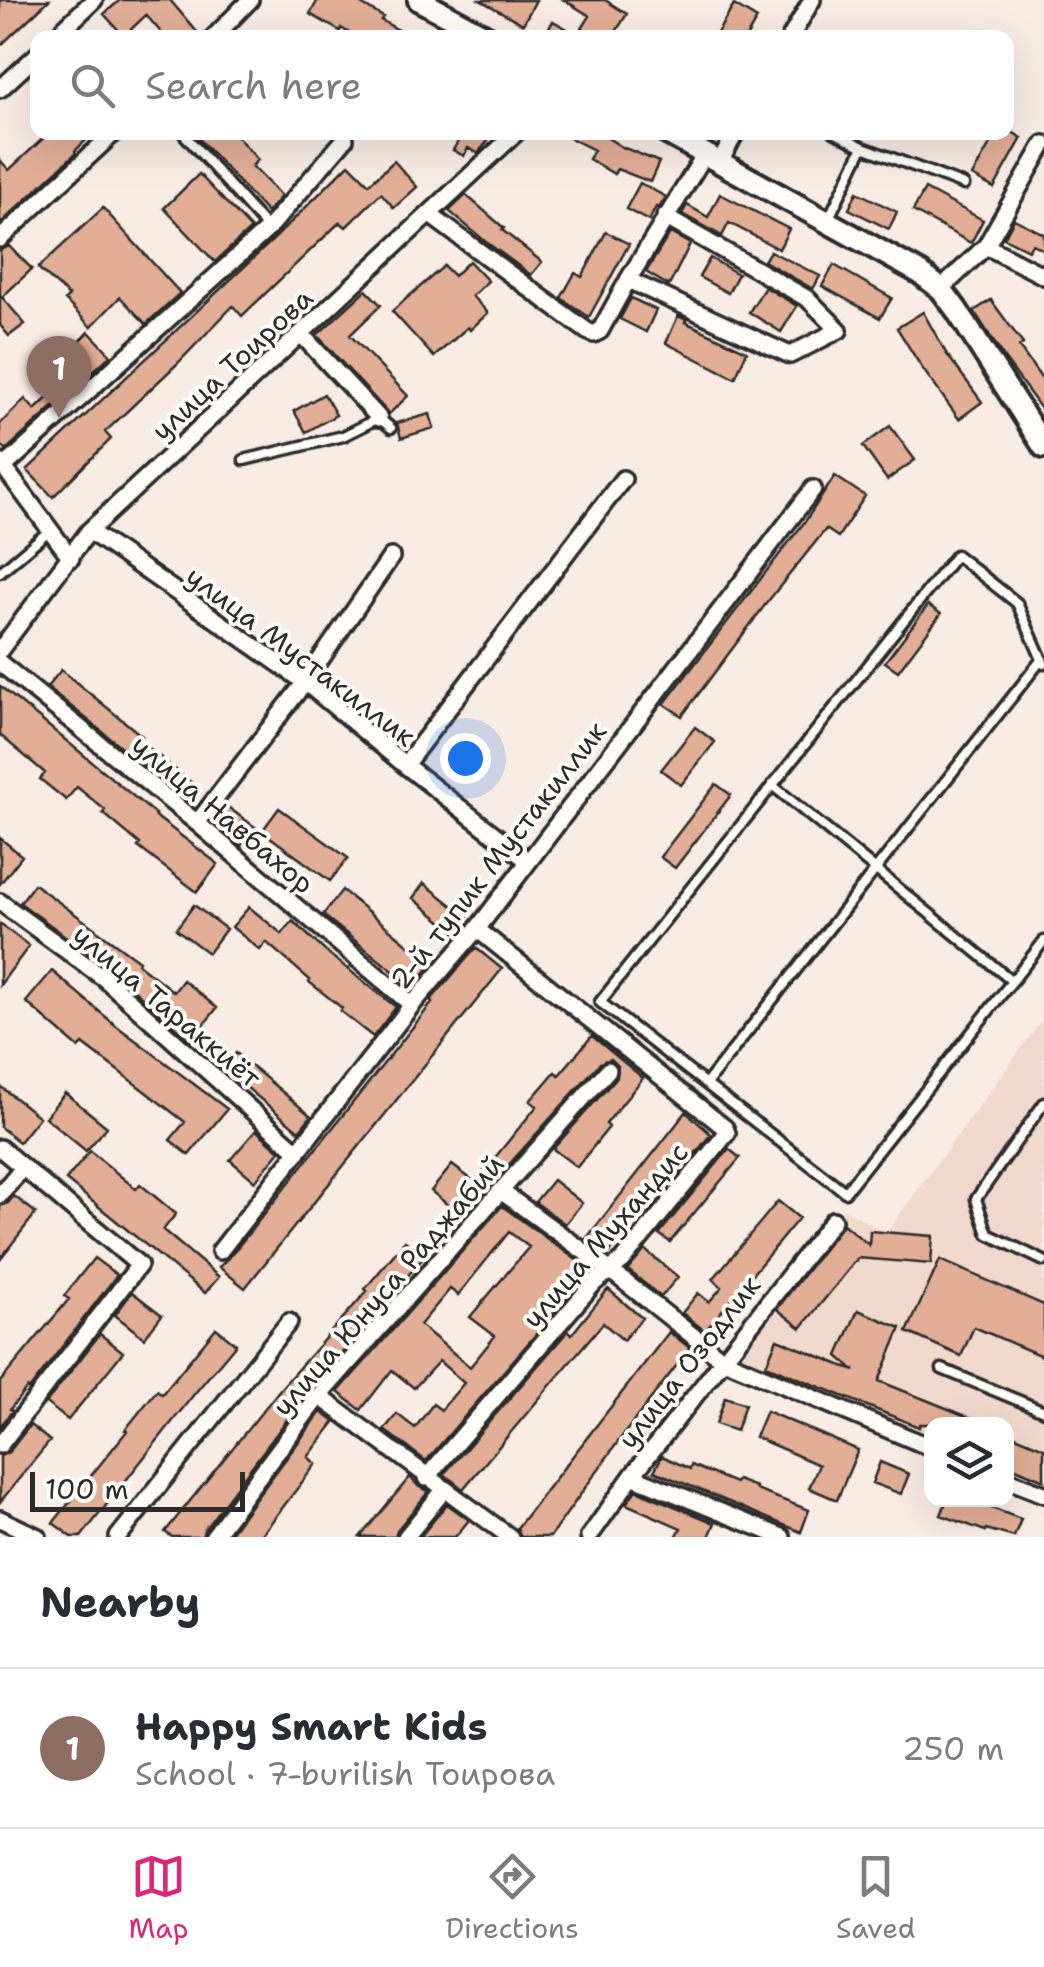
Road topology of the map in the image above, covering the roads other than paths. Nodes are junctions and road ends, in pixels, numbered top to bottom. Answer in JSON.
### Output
{"nodes":[{"id":1,"x":94,"y":0,"type":"edge"},
{"id":2,"x":250,"y":0,"type":"edge"},
{"id":3,"x":419,"y":0,"type":"edge"},
{"id":4,"x":804,"y":3,"type":"edge"},
{"id":5,"x":62,"y":30,"type":"edge"},
{"id":6,"x":221,"y":30,"type":"edge"},
{"id":7,"x":474,"y":30,"type":"edge"},
{"id":8,"x":793,"y":30,"type":"edge"},
{"id":9,"x":30,"y":62,"type":"edge"},
{"id":10,"x":0,"y":90,"type":"edge"},
{"id":11,"x":106,"y":140,"type":"edge"},
{"id":12,"x":189,"y":140,"type":"edge"},
{"id":13,"x":344,"y":140,"type":"edge"},
{"id":14,"x":509,"y":140,"type":"edge"},
{"id":15,"x":680,"y":140,"type":"edge"},
{"id":16,"x":729,"y":140,"type":"edge"},
{"id":17,"x":848,"y":140,"type":"edge"},
{"id":18,"x":1044,"y":144,"type":"edge"},
{"id":19,"x":863,"y":148,"type":"junction"},
{"id":20,"x":712,"y":158,"type":"junction"},
{"id":21,"x":964,"y":185,"type":"dead end"},
{"id":22,"x":430,"y":215,"type":"junction"},
{"id":23,"x":665,"y":217,"type":"junction"},
{"id":24,"x":827,"y":222,"type":"junction"},
{"id":25,"x":268,"y":229,"type":"junction"},
{"id":26,"x":0,"y":239,"type":"edge"},
{"id":27,"x":986,"y":246,"type":"junction"},
{"id":28,"x":1044,"y":276,"type":"edge"},
{"id":29,"x":628,"y":280,"type":"junction"},
{"id":30,"x":941,"y":289,"type":"junction"},
{"id":31,"x":300,"y":334,"type":"junction"},
{"id":32,"x":385,"y":423,"type":"joint"},
{"id":33,"x":1044,"y":447,"type":"edge"},
{"id":34,"x":244,"y":460,"type":"dead end"},
{"id":35,"x":2,"y":465,"type":"edge"},
{"id":36,"x":623,"y":479,"type":"dead end"},
{"id":37,"x":814,"y":489,"type":"dead end"},
{"id":38,"x":50,"y":530,"type":"junction"},
{"id":39,"x":90,"y":531,"type":"junction"},
{"id":40,"x":391,"y":557,"type":"dead end"},
{"id":41,"x":71,"y":558,"type":"junction"},
{"id":42,"x":0,"y":572,"type":"edge"},
{"id":43,"x":0,"y":650,"type":"edge"},
{"id":44,"x":1043,"y":661,"type":"edge"},
{"id":45,"x":0,"y":663,"type":"edge"},
{"id":46,"x":304,"y":682,"type":"junction"},
{"id":47,"x":405,"y":765,"type":"junction"},
{"id":48,"x":772,"y":785,"type":"junction"},
{"id":49,"x":197,"y":823,"type":"junction"},
{"id":50,"x":527,"y":860,"type":"junction"},
{"id":51,"x":876,"y":870,"type":"junction"},
{"id":52,"x":0,"y":902,"type":"edge"},
{"id":53,"x":477,"y":928,"type":"junction"},
{"id":54,"x":1044,"y":941,"type":"edge"},
{"id":55,"x":1012,"y":982,"type":"junction"},
{"id":56,"x":412,"y":1005,"type":"junction"},
{"id":57,"x":608,"y":1070,"type":"dead end"},
{"id":58,"x":706,"y":1084,"type":"junction"},
{"id":59,"x":1044,"y":1103,"type":"edge"},
{"id":60,"x":0,"y":1148,"type":"edge"},
{"id":61,"x":298,"y":1152,"type":"junction"},
{"id":62,"x":23,"y":1167,"type":"junction"},
{"id":63,"x":502,"y":1192,"type":"junction"},
{"id":64,"x":0,"y":1196,"type":"edge"},
{"id":65,"x":833,"y":1220,"type":"dead end"},
{"id":66,"x":220,"y":1251,"type":"dead end"},
{"id":67,"x":1044,"y":1261,"type":"edge"},
{"id":68,"x":611,"y":1271,"type":"junction"},
{"id":69,"x":289,"y":1322,"type":"dead end"},
{"id":70,"x":722,"y":1359,"type":"junction"},
{"id":71,"x":942,"y":1369,"type":"dead end"},
{"id":72,"x":319,"y":1396,"type":"junction"},
{"id":73,"x":1044,"y":1412,"type":"edge"},
{"id":74,"x":0,"y":1445,"type":"edge"},
{"id":75,"x":924,"y":1445,"type":"edge"},
{"id":76,"x":632,"y":1476,"type":"junction"},
{"id":77,"x":426,"y":1478,"type":"junction"},
{"id":78,"x":1014,"y":1482,"type":"edge"},
{"id":79,"x":444,"y":1490,"type":"junction"},
{"id":80,"x":1044,"y":1494,"type":"edge"},
{"id":81,"x":0,"y":1520,"type":"edge"},
{"id":82,"x":38,"y":1537,"type":"edge"},
{"id":83,"x":118,"y":1537,"type":"edge"},
{"id":84,"x":213,"y":1537,"type":"edge"},
{"id":85,"x":406,"y":1537,"type":"edge"},
{"id":86,"x":510,"y":1537,"type":"edge"},
{"id":87,"x":588,"y":1537,"type":"edge"},
{"id":88,"x":782,"y":1537,"type":"edge"}],
"edges":[{"from":1,"to":5,"type":"street"},
{"from":2,"to":6,"type":"street"},
{"from":3,"to":7,"type":"street"},
{"from":4,"to":8,"type":"street"},
{"from":9,"to":10,"type":"street"},
{"from":11,"to":26,"type":"street"},
{"from":12,"to":25,"type":"lane"},
{"from":13,"to":25,"type":"street"},
{"from":14,"to":22,"type":"street","name":"улица Тоирова"},
{"from":15,"to":20,"type":"street"},
{"from":16,"to":20,"type":"street"},
{"from":17,"to":19,"type":"lane"},
{"from":18,"to":27,"type":"street"},
{"from":19,"to":21,"type":"lane"},
{"from":19,"to":24,"type":"lane"},
{"from":20,"to":23,"type":"street"},
{"from":20,"to":24,"type":"street"},
{"from":22,"to":29,"type":"street"},
{"from":22,"to":31,"type":"street","name":"улица Тоирова"},
{"from":23,"to":29,"type":"street"},
{"from":23,"to":29,"type":"street"},
{"from":24,"to":30,"type":"street"},
{"from":25,"to":35,"type":"street"},
{"from":27,"to":28,"type":"street"},
{"from":27,"to":30,"type":"street"},
{"from":30,"to":33,"type":"street"},
{"from":31,"to":32,"type":"street"},
{"from":31,"to":39,"type":"street","name":"улица Тоирова"},
{"from":32,"to":34,"type":"lane"},
{"from":35,"to":38,"type":"street"},
{"from":36,"to":47,"type":"street"},
{"from":37,"to":50,"type":"street","name":"2-й тупик Мустакиллик"},
{"from":38,"to":41,"type":"street"},
{"from":38,"to":42,"type":"lane"},
{"from":39,"to":41,"type":"street","name":"улица Тоирова"},
{"from":39,"to":46,"type":"street","name":"улица Мустакиллик"},
{"from":40,"to":46,"type":"street"},
{"from":41,"to":43,"type":"street","name":"улица Тоирова"},
{"from":44,"to":48,"type":"lane"},
{"from":44,"to":51,"type":"lane"},
{"from":45,"to":49,"type":"street","name":"улица Навбахор"},
{"from":46,"to":47,"type":"street","name":"улица Мустакиллик"},
{"from":46,"to":49,"type":"street"},
{"from":47,"to":50,"type":"street","name":"улица Мустакиллик"},
{"from":48,"to":51,"type":"lane"},
{"from":48,"to":58,"type":"lane"},
{"from":49,"to":56,"type":"street","name":"улица Навбахор"},
{"from":50,"to":53,"type":"street","name":"2-й тупик Мустакиллик"},
{"from":51,"to":55,"type":"lane"},
{"from":51,"to":58,"type":"lane"},
{"from":52,"to":61,"type":"street","name":"улица Тараккиёт"},
{"from":53,"to":56,"type":"street","name":"2-й тупик Мустакиллик"},
{"from":53,"to":68,"type":"street","name":"улица Мухандис"},
{"from":54,"to":55,"type":"lane"},
{"from":55,"to":58,"type":"lane"},
{"from":56,"to":61,"type":"street","name":"2-й тупик Мустакиллик"},
{"from":57,"to":63,"type":"street","name":"улица Юнуса Раджабий"},
{"from":59,"to":67,"type":"lane"},
{"from":60,"to":62,"type":"street"},
{"from":61,"to":66,"type":"street","name":"2-й тупик Мустакиллик"},
{"from":62,"to":64,"type":"street"},
{"from":62,"to":74,"type":"street"},
{"from":63,"to":68,"type":"street"},
{"from":63,"to":72,"type":"street","name":"улица Юнуса Раджабий"},
{"from":65,"to":70,"type":"street","name":"улица Озодлик"},
{"from":68,"to":70,"type":"street"},
{"from":68,"to":77,"type":"street","name":"улица Мухандис"},
{"from":69,"to":83,"type":"street"},
{"from":70,"to":75,"type":"street"},
{"from":70,"to":76,"type":"street","name":"улица Озодлик"},
{"from":71,"to":73,"type":"lane"},
{"from":72,"to":77,"type":"street"},
{"from":72,"to":84,"type":"street","name":"улица Юнуса Раджабий"},
{"from":76,"to":87,"type":"street","name":"улица Озодлик"},
{"from":76,"to":88,"type":"street"},
{"from":77,"to":79,"type":"street"},
{"from":78,"to":80,"type":"street"},
{"from":79,"to":85,"type":"street"},
{"from":79,"to":86,"type":"street"},
{"from":81,"to":82,"type":"street"}]}
